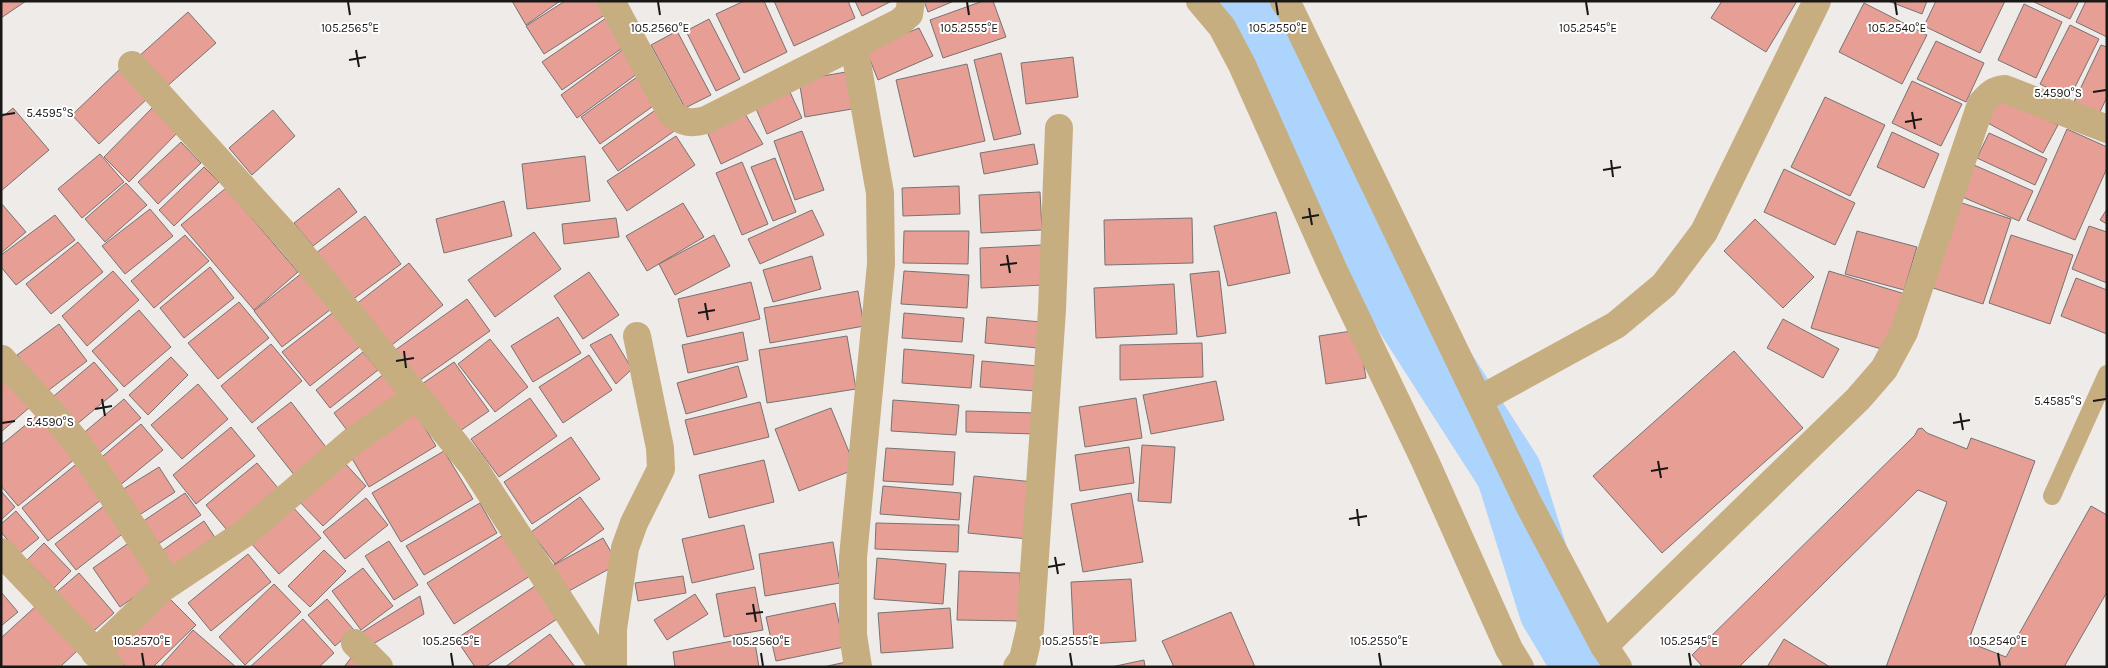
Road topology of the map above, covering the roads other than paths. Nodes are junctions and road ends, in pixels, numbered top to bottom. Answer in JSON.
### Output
{"nodes":[{"id":1,"x":911,"y":1,"type":"edge"},
{"id":2,"x":1200,"y":1,"type":"edge"},
{"id":3,"x":1284,"y":1,"type":"edge"},
{"id":4,"x":1817,"y":1,"type":"edge"},
{"id":5,"x":621,"y":4,"type":"edge"},
{"id":6,"x":854,"y":46,"type":"junction"},
{"id":7,"x":132,"y":65,"type":"dead end"},
{"id":8,"x":1059,"y":128,"type":"dead end"},
{"id":9,"x":2107,"y":129,"type":"edge"},
{"id":10,"x":637,"y":336,"type":"dead end"},
{"id":11,"x":2,"y":359,"type":"edge"},
{"id":12,"x":2107,"y":374,"type":"edge"},
{"id":13,"x":416,"y":397,"type":"junction"},
{"id":14,"x":1479,"y":400,"type":"junction"},
{"id":15,"x":2052,"y":496,"type":"dead end"},
{"id":16,"x":1,"y":552,"type":"edge"},
{"id":17,"x":170,"y":583,"type":"junction"},
{"id":18,"x":355,"y":643,"type":"dead end"},
{"id":19,"x":1611,"y":656,"type":"edge"},
{"id":20,"x":102,"y":660,"type":"edge"},
{"id":21,"x":379,"y":667,"type":"edge"},
{"id":22,"x":603,"y":667,"type":"edge"},
{"id":23,"x":613,"y":667,"type":"edge"},
{"id":24,"x":858,"y":667,"type":"edge"},
{"id":25,"x":1017,"y":667,"type":"edge"},
{"id":26,"x":1520,"y":667,"type":"edge"}],
"edges":[{"from":1,"to":6,"type":"street"},
{"from":2,"to":26,"type":"street"},
{"from":3,"to":14,"type":"street"},
{"from":4,"to":14,"type":"street"},
{"from":5,"to":6,"type":"street"},
{"from":6,"to":24,"type":"street"},
{"from":7,"to":13,"type":"street"},
{"from":8,"to":25,"type":"street"},
{"from":9,"to":19,"type":"street"},
{"from":10,"to":23,"type":"street"},
{"from":11,"to":17,"type":"street"},
{"from":12,"to":15,"type":"lane"},
{"from":13,"to":17,"type":"street"},
{"from":13,"to":22,"type":"street"},
{"from":14,"to":19,"type":"street"},
{"from":16,"to":20,"type":"street"},
{"from":17,"to":20,"type":"street"},
{"from":18,"to":21,"type":"street"}]}
